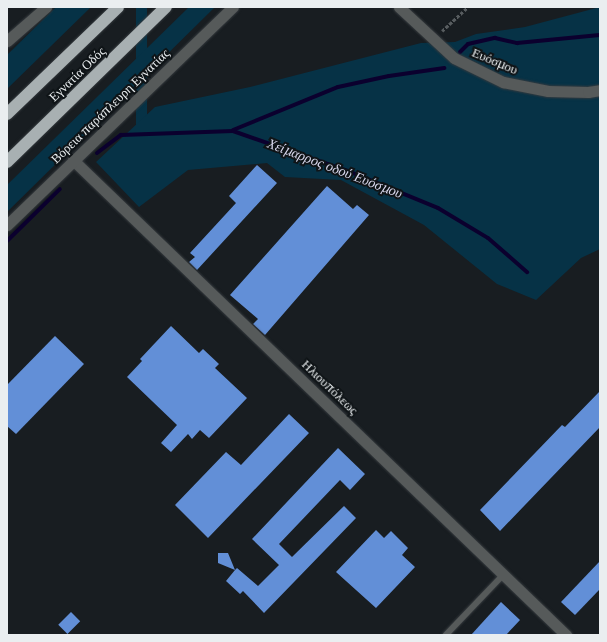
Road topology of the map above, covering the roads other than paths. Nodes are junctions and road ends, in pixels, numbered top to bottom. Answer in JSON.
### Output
{"nodes":[{"id":1,"x":46,"y":7,"type":"edge"},
{"id":2,"x":118,"y":7,"type":"edge"},
{"id":3,"x":166,"y":7,"type":"edge"},
{"id":4,"x":233,"y":7,"type":"edge"},
{"id":5,"x":399,"y":7,"type":"edge"},
{"id":6,"x":7,"y":42,"type":"edge"},
{"id":7,"x":600,"y":90,"type":"edge"},
{"id":8,"x":7,"y":114,"type":"edge"},
{"id":9,"x":73,"y":160,"type":"junction"},
{"id":10,"x":7,"y":162,"type":"edge"},
{"id":11,"x":7,"y":225,"type":"edge"},
{"id":12,"x":504,"y":574,"type":"junction"},
{"id":13,"x":446,"y":635,"type":"edge"},
{"id":14,"x":566,"y":635,"type":"edge"}],
"edges":[{"from":1,"to":6,"type":"street"},
{"from":2,"to":8,"type":"highway","name":"Εγνατία Οδός"},
{"from":3,"to":10,"type":"highway","name":"Εγνατία Οδός"},
{"from":4,"to":9,"type":"street","name":"Βόρεια παράπλευρη Εγνατίας"},
{"from":5,"to":7,"type":"street","name":"Ευόσμου"},
{"from":9,"to":11,"type":"street","name":"Βόρεια παράπλευρη Εγνατίας"},
{"from":9,"to":12,"type":"street","name":"Ηλιουπόλεως"},
{"from":12,"to":13,"type":"lane"},
{"from":12,"to":14,"type":"street","name":"Ηλιουπόλεως"}]}
